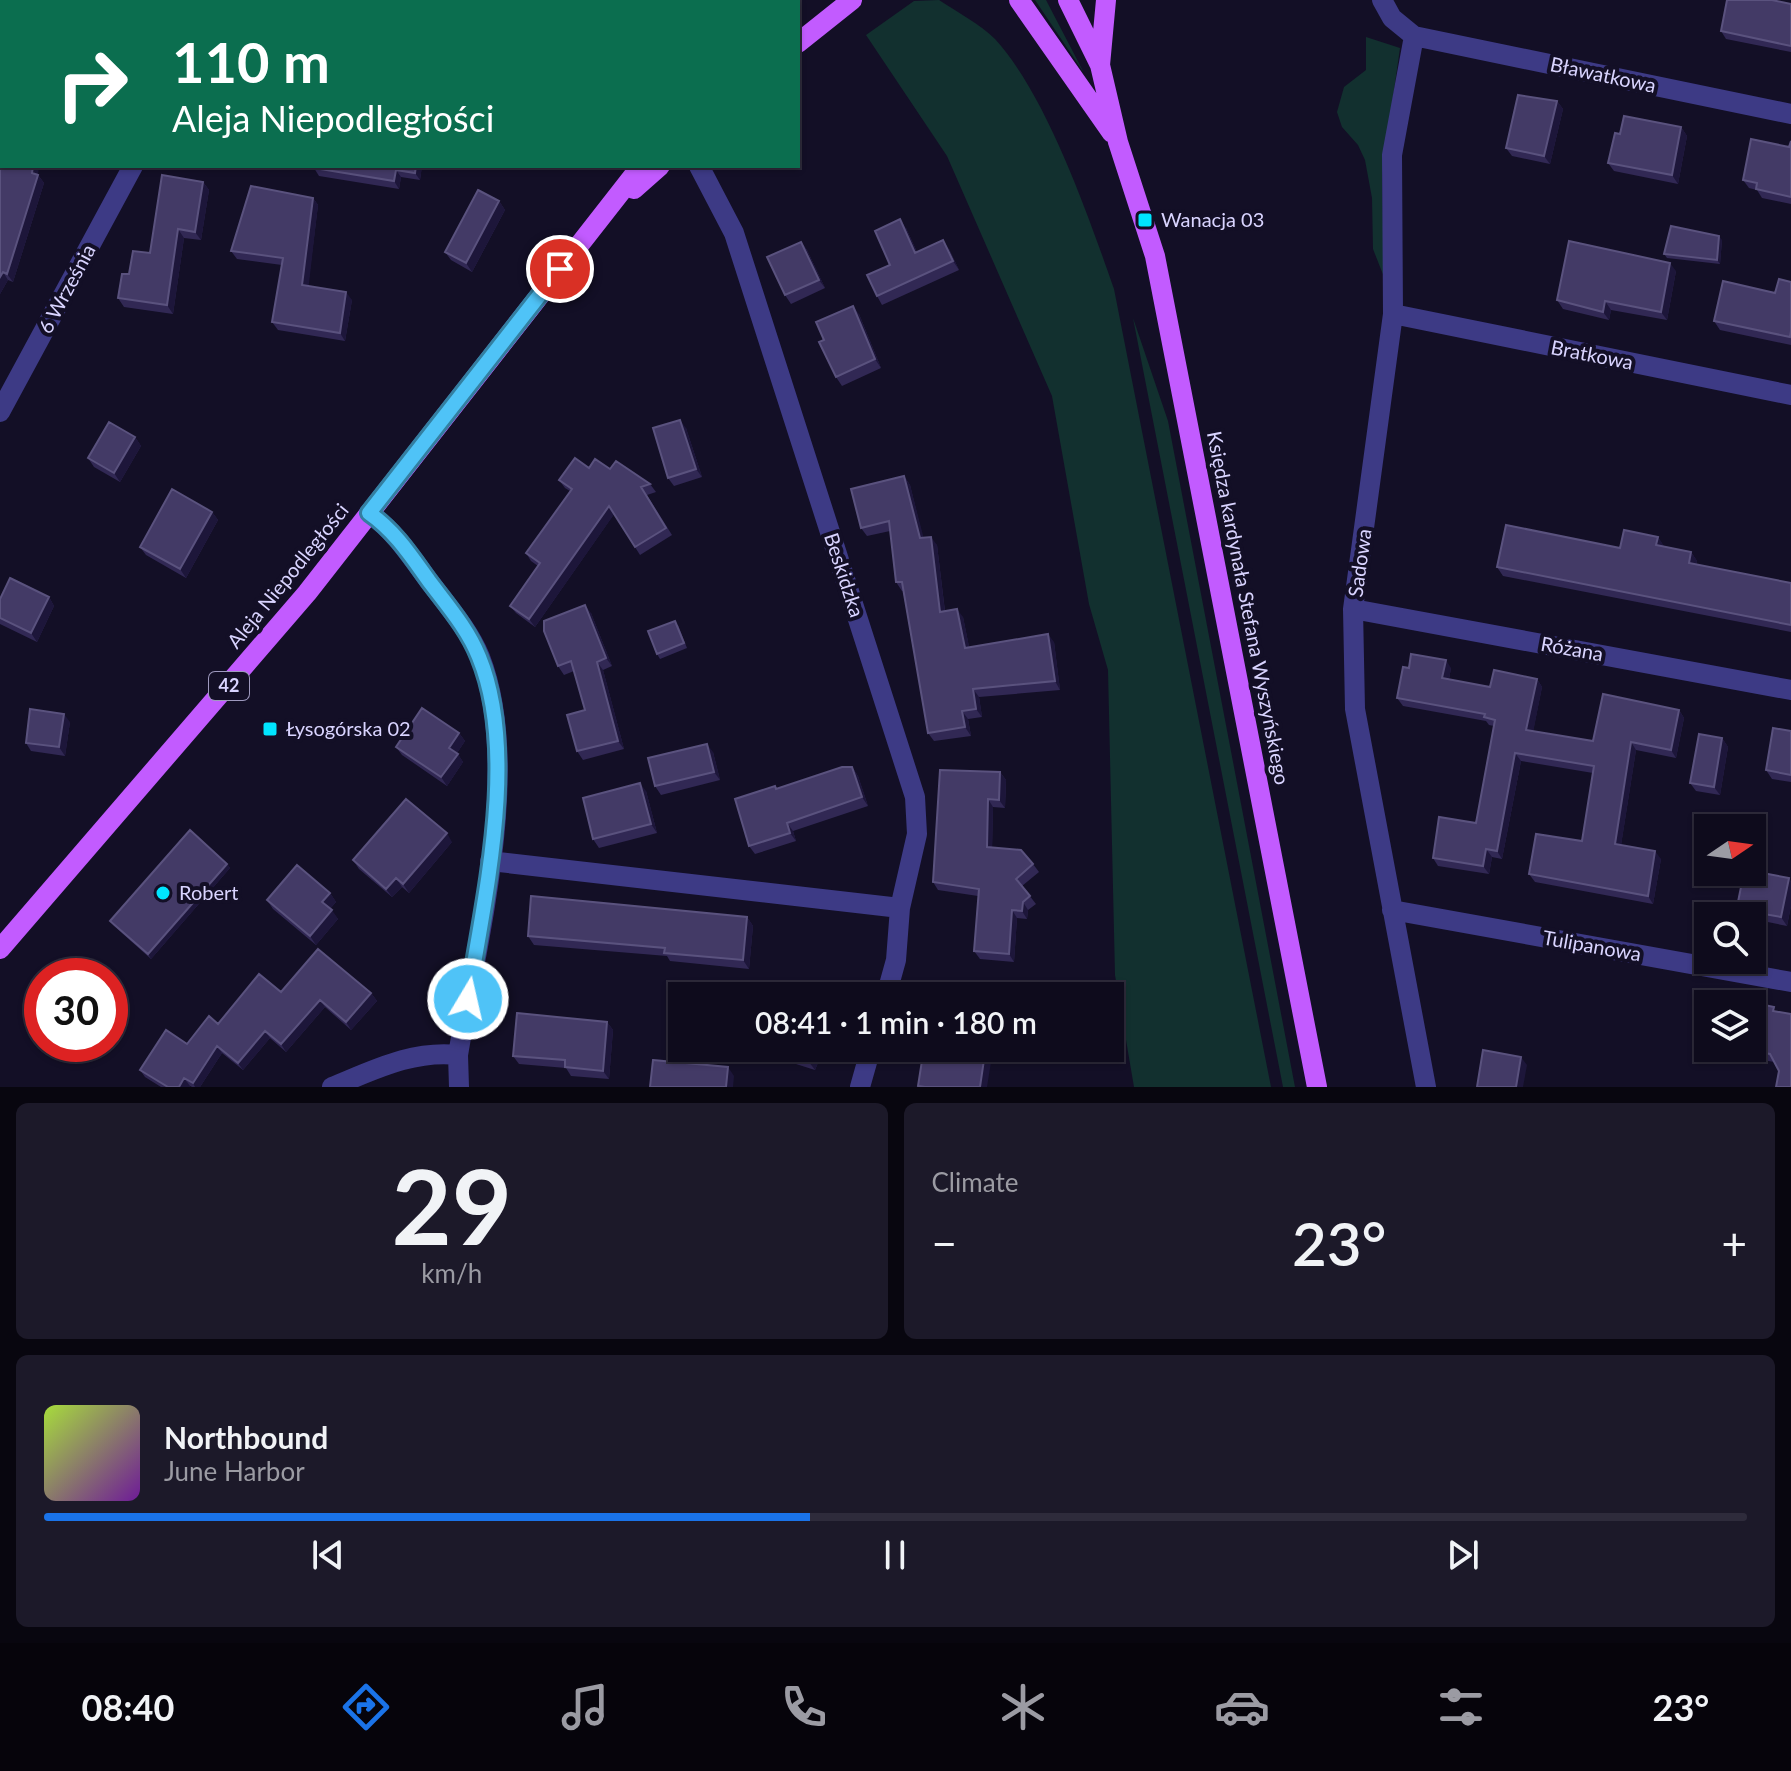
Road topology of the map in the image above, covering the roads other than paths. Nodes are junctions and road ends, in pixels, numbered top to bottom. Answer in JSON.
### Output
{"nodes":[{"id":1,"x":852,"y":0,"type":"edge"},
{"id":2,"x":1019,"y":0,"type":"edge"},
{"id":3,"x":1068,"y":0,"type":"edge"},
{"id":4,"x":1106,"y":0,"type":"edge"},
{"id":5,"x":1382,"y":0,"type":"edge"},
{"id":6,"x":1414,"y":36,"type":"junction"},
{"id":7,"x":800,"y":41,"type":"edge"},
{"id":8,"x":1100,"y":65,"type":"junction"},
{"id":9,"x":1791,"y":114,"type":"edge"},
{"id":10,"x":1118,"y":142,"type":"junction"},
{"id":11,"x":132,"y":168,"type":"edge"},
{"id":12,"x":639,"y":168,"type":"edge"},
{"id":13,"x":658,"y":168,"type":"edge"},
{"id":14,"x":700,"y":168,"type":"edge"},
{"id":15,"x":598,"y":221,"type":"junction"},
{"id":16,"x":1393,"y":314,"type":"junction"},
{"id":17,"x":1791,"y":395,"type":"edge"},
{"id":18,"x":0,"y":412,"type":"edge"},
{"id":19,"x":369,"y":513,"type":"junction"},
{"id":20,"x":1353,"y":609,"type":"junction"},
{"id":21,"x":1791,"y":690,"type":"edge"},
{"id":22,"x":490,"y":861,"type":"junction"},
{"id":23,"x":900,"y":908,"type":"junction"},
{"id":24,"x":1392,"y":910,"type":"junction"},
{"id":25,"x":0,"y":949,"type":"edge"},
{"id":26,"x":890,"y":982,"type":"edge"},
{"id":27,"x":1791,"y":982,"type":"edge"},
{"id":28,"x":458,"y":1055,"type":"junction"},
{"id":29,"x":867,"y":1062,"type":"edge"},
{"id":30,"x":332,"y":1087,"type":"edge"},
{"id":31,"x":459,"y":1087,"type":"edge"},
{"id":32,"x":860,"y":1087,"type":"edge"},
{"id":33,"x":1317,"y":1087,"type":"edge"},
{"id":34,"x":1426,"y":1087,"type":"edge"}],
"edges":[{"from":1,"to":7,"type":"main road"},
{"from":2,"to":10,"type":"main road","name":"Księdza kardynała Stefana Wyszyńskiego"},
{"from":3,"to":8,"type":"main road","name":"Księdza kardynała Stefana Wyszyńskiego"},
{"from":4,"to":8,"type":"main road"},
{"from":5,"to":6,"type":"street"},
{"from":6,"to":9,"type":"street","name":"Bławatkowa"},
{"from":6,"to":16,"type":"street","name":"Sadowa"},
{"from":8,"to":10,"type":"main road","name":"Księdza kardynała Stefana Wyszyńskiego"},
{"from":10,"to":33,"type":"main road","name":"Księdza kardynała Stefana Wyszyńskiego"},
{"from":11,"to":18,"type":"street","name":"6 Września"},
{"from":12,"to":15,"type":"main road","name":"Aleja Niepodległości","number":"42"},
{"from":13,"to":15,"type":"main road","name":"Aleja Niepodległości","number":"42"},
{"from":14,"to":23,"type":"street","name":"Beskidzka"},
{"from":15,"to":19,"type":"main road","name":"Aleja Niepodległości","number":"42"},
{"from":16,"to":17,"type":"street","name":"Bratkowa"},
{"from":16,"to":20,"type":"street","name":"Sadowa"},
{"from":19,"to":22,"type":"street"},
{"from":19,"to":25,"type":"main road","name":"Aleja Niepodległości","number":"42"},
{"from":20,"to":21,"type":"street","name":"Różana"},
{"from":20,"to":24,"type":"street","name":"Sadowa"},
{"from":22,"to":23,"type":"street"},
{"from":22,"to":28,"type":"street"},
{"from":23,"to":26,"type":"street","name":"Beskidzka"},
{"from":24,"to":27,"type":"street","name":"Tulipanowa"},
{"from":24,"to":34,"type":"street","name":"Sadowa"},
{"from":28,"to":30,"type":"street"},
{"from":28,"to":31,"type":"street"},
{"from":29,"to":32,"type":"street"}]}
